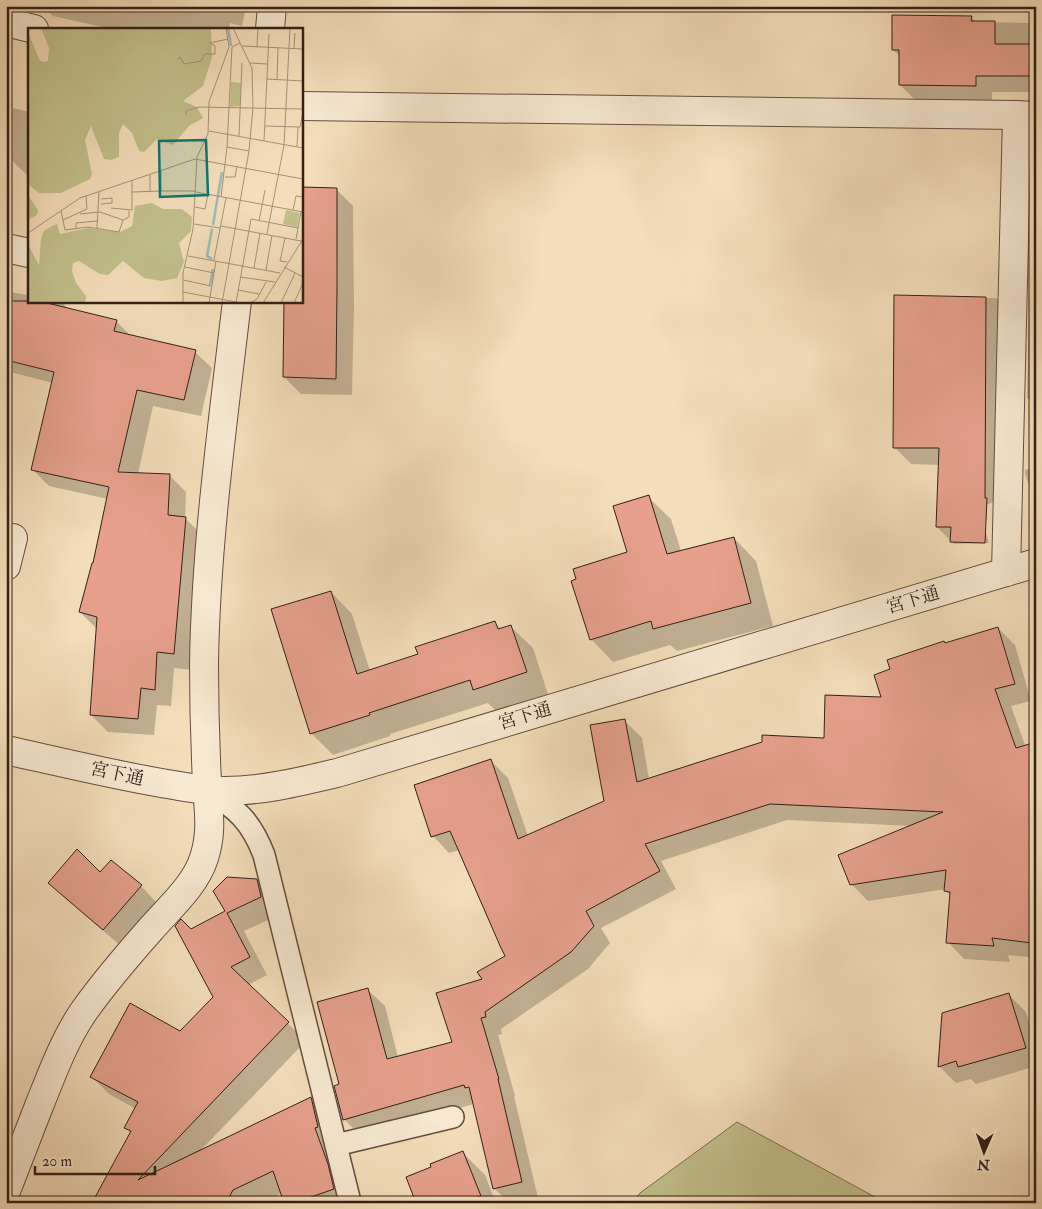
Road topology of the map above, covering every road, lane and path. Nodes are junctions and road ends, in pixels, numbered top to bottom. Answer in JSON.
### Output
{"nodes":[{"id":1,"x":272,"y":6,"type":"edge"},
{"id":2,"x":270,"y":28,"type":"edge"},
{"id":3,"x":302,"y":106,"type":"edge"},
{"id":4,"x":1026,"y":115,"type":"edge"},
{"id":5,"x":6,"y":248,"type":"edge"},
{"id":6,"x":28,"y":253,"type":"edge"},
{"id":7,"x":237,"y":302,"type":"edge"},
{"id":8,"x":13,"y":538,"type":"dead end"},
{"id":9,"x":1036,"y":563,"type":"edge"},
{"id":10,"x":6,"y":566,"type":"edge"},
{"id":11,"x":1006,"y":572,"type":"junction"},
{"id":12,"x":6,"y":750,"type":"edge"},
{"id":13,"x":207,"y":790,"type":"junction"},
{"id":14,"x":453,"y":1117,"type":"dead end"},
{"id":15,"x":336,"y":1145,"type":"junction"},
{"id":16,"x":6,"y":1191,"type":"edge"},
{"id":17,"x":350,"y":1202,"type":"edge"}],
"edges":[{"from":1,"to":2,"type":"street"},
{"from":3,"to":4,"type":"street"},
{"from":4,"to":11,"type":"street"},
{"from":5,"to":6,"type":"street"},
{"from":7,"to":13,"type":"street"},
{"from":8,"to":10,"type":"street"},
{"from":9,"to":11,"type":"street","name":"宮下通"},
{"from":11,"to":13,"type":"street","name":"宮下通"},
{"from":12,"to":13,"type":"street","name":"宮下通"},
{"from":13,"to":15,"type":"lane"},
{"from":13,"to":16,"type":"street"},
{"from":14,"to":15,"type":"lane"},
{"from":15,"to":17,"type":"lane"}]}
